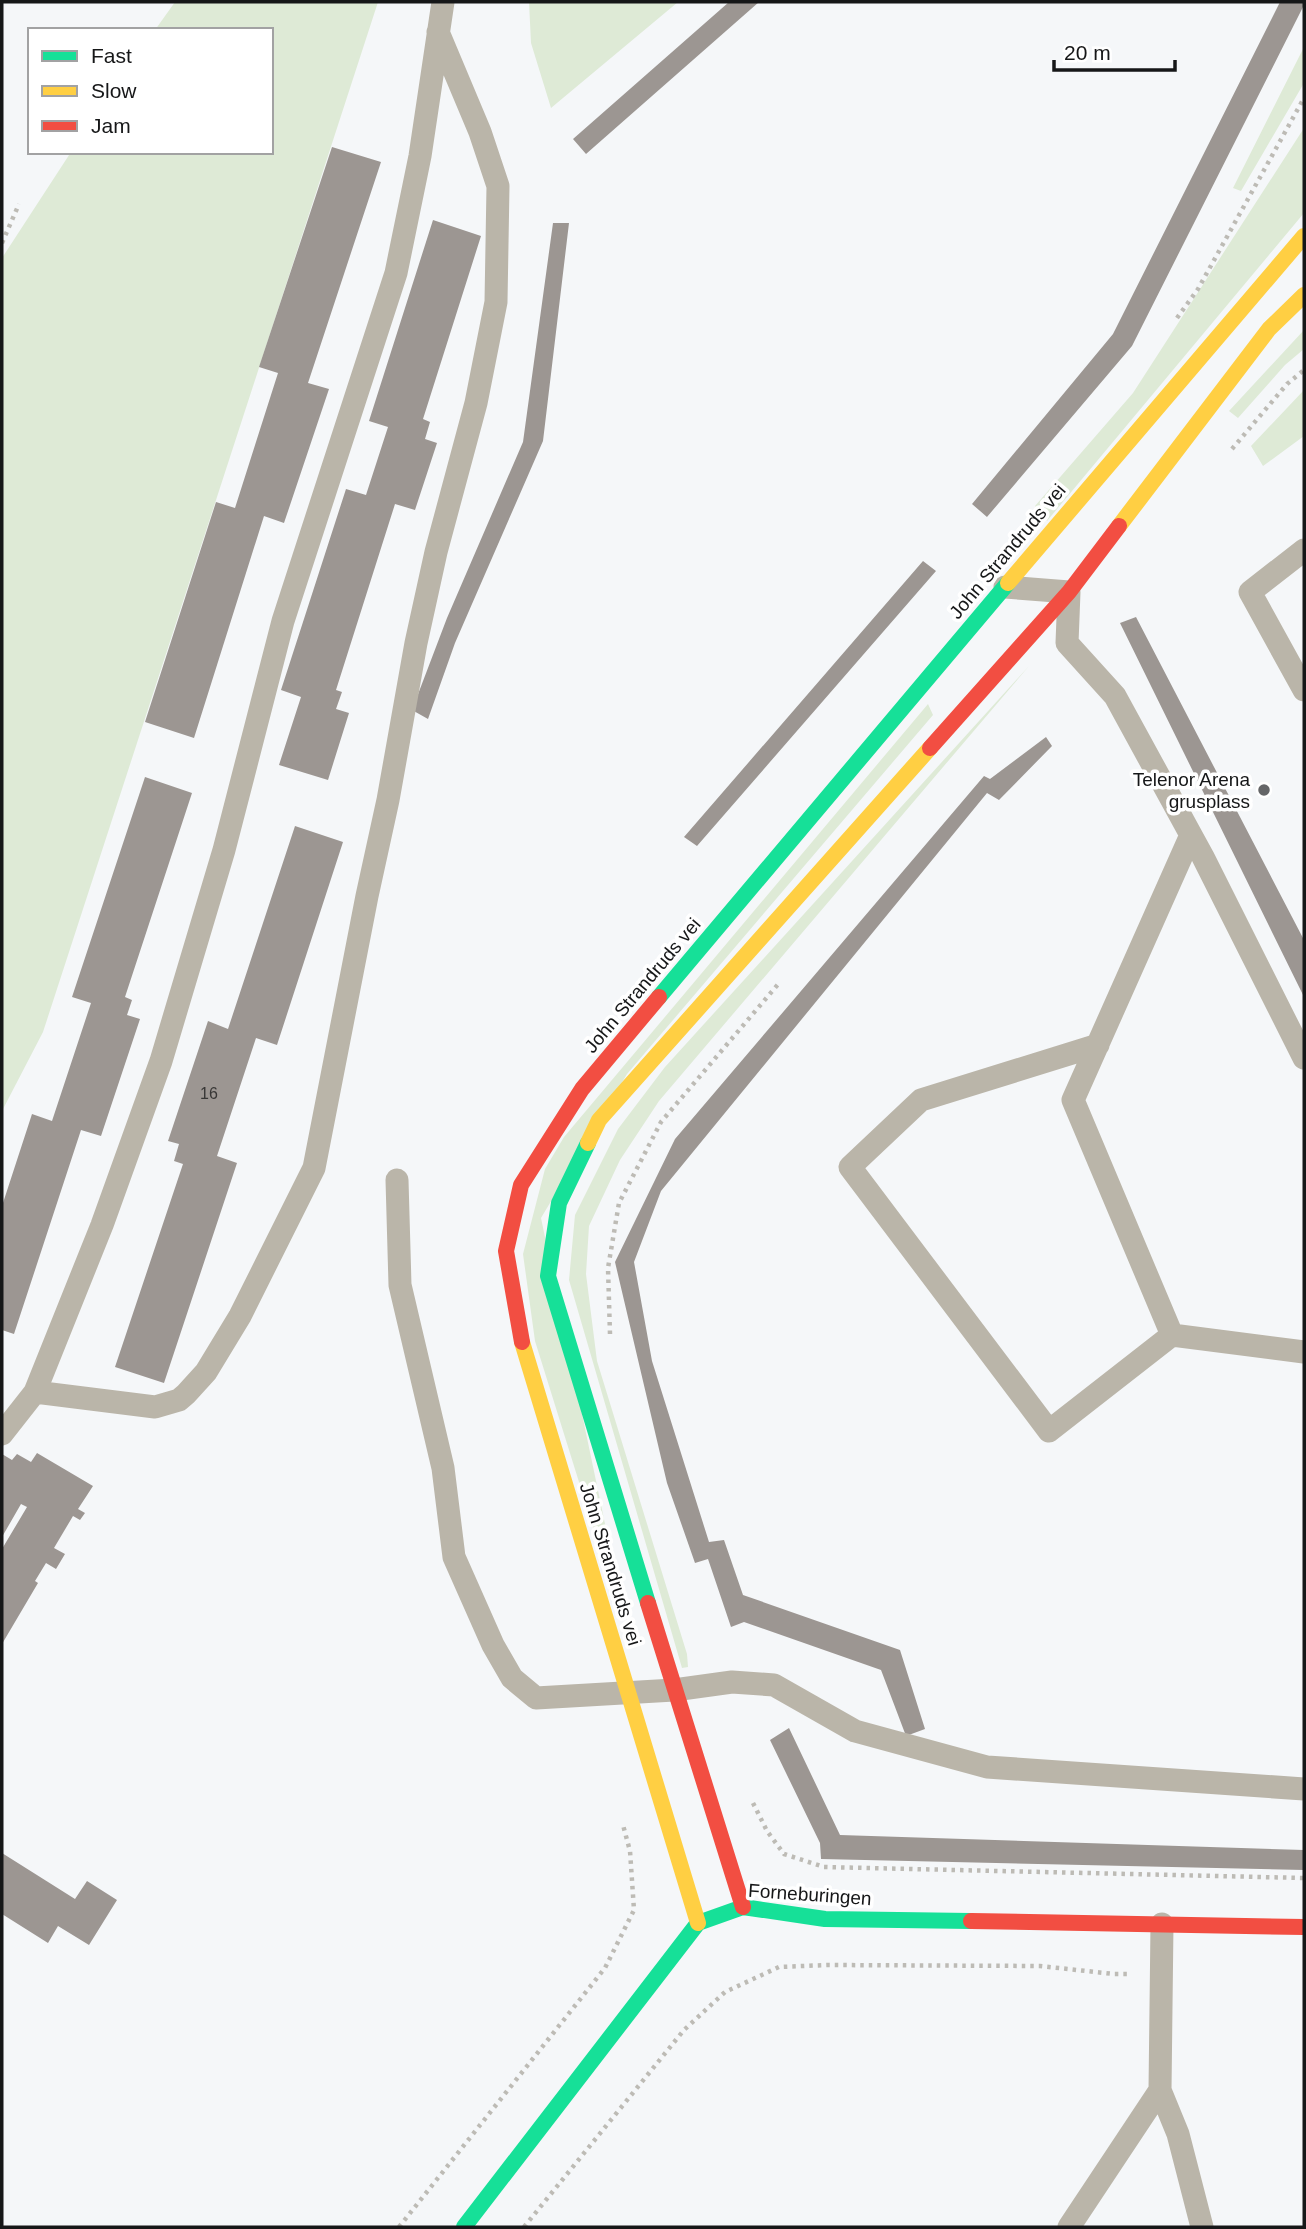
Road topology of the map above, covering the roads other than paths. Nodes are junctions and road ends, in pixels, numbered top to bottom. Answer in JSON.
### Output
{"nodes":[{"id":1,"x":443,"y":2,"type":"edge"},
{"id":2,"x":438,"y":32,"type":"junction"},
{"id":3,"x":1304,"y":236,"type":"edge"},
{"id":4,"x":1304,"y":295,"type":"edge"},
{"id":5,"x":1304,"y":550,"type":"edge"},
{"id":6,"x":1005,"y":587,"type":"junction"},
{"id":7,"x":1069,"y":592,"type":"junction"},
{"id":8,"x":1304,"y":690,"type":"edge"},
{"id":9,"x":1191,"y":835,"type":"junction"},
{"id":10,"x":1098,"y":1045,"type":"junction"},
{"id":11,"x":1304,"y":1058,"type":"edge"},
{"id":12,"x":397,"y":1180,"type":"dead end"},
{"id":13,"x":1172,"y":1335,"type":"junction"},
{"id":14,"x":1304,"y":1352,"type":"edge"},
{"id":15,"x":35,"y":1392,"type":"junction"},
{"id":16,"x":2,"y":1434,"type":"edge"},
{"id":17,"x":674,"y":1690,"type":"junction"},
{"id":18,"x":628,"y":1692,"type":"junction"},
{"id":19,"x":1304,"y":1789,"type":"edge"},
{"id":20,"x":743,"y":1907,"type":"junction"},
{"id":21,"x":698,"y":1923,"type":"junction"},
{"id":22,"x":1162,"y":1924,"type":"junction"},
{"id":23,"x":1304,"y":1927,"type":"edge"},
{"id":24,"x":1160,"y":2090,"type":"junction"},
{"id":25,"x":464,"y":2227,"type":"edge"},
{"id":26,"x":1069,"y":2227,"type":"edge"},
{"id":27,"x":1202,"y":2227,"type":"edge"}],
"edges":[{"from":1,"to":2,"type":"lane"},
{"from":2,"to":15,"type":"lane"},
{"from":2,"to":15,"type":"lane"},
{"from":3,"to":6,"type":"street","name":"John Strandruds vei"},
{"from":4,"to":7,"type":"street","name":"John Strandruds vei"},
{"from":5,"to":8,"type":"lane"},
{"from":6,"to":7,"type":"lane"},
{"from":6,"to":18,"type":"street","name":"John Strandruds vei"},
{"from":7,"to":9,"type":"lane"},
{"from":7,"to":17,"type":"street","name":"John Strandruds vei"},
{"from":9,"to":10,"type":"lane"},
{"from":9,"to":11,"type":"lane"},
{"from":10,"to":13,"type":"lane"},
{"from":10,"to":13,"type":"lane"},
{"from":12,"to":18,"type":"lane"},
{"from":13,"to":14,"type":"lane"},
{"from":15,"to":16,"type":"lane"},
{"from":17,"to":18,"type":"lane"},
{"from":17,"to":19,"type":"lane"},
{"from":17,"to":20,"type":"street","name":"John Strandruds vei"},
{"from":18,"to":21,"type":"street","name":"John Strandruds vei"},
{"from":20,"to":21,"type":"street","name":"Forneburingen"},
{"from":20,"to":22,"type":"street","name":"Forneburingen"},
{"from":21,"to":25,"type":"street"},
{"from":22,"to":23,"type":"street","name":"Forneburingen"},
{"from":22,"to":24,"type":"lane"},
{"from":24,"to":26,"type":"lane"},
{"from":24,"to":27,"type":"lane"}]}
